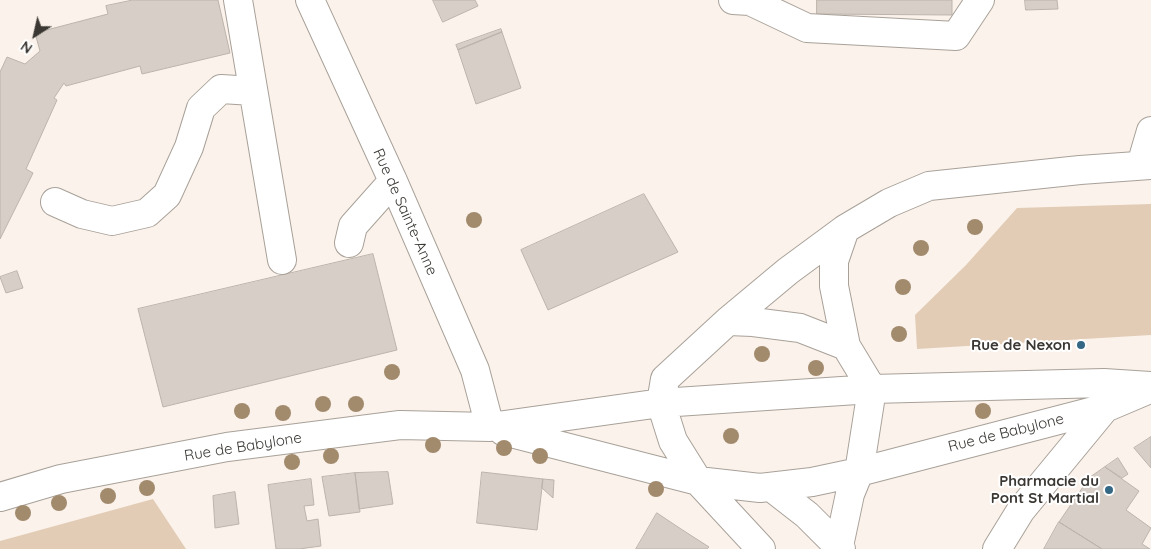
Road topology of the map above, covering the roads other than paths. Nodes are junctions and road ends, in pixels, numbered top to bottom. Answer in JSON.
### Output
{"nodes":[{"id":1,"x":238,"y":0,"type":"edge"},
{"id":2,"x":310,"y":0,"type":"edge"},
{"id":3,"x":733,"y":0,"type":"edge"},
{"id":4,"x":980,"y":0,"type":"edge"},
{"id":5,"x":253,"y":91,"type":"junction"},
{"id":6,"x":1151,"y":132,"type":"edge"},
{"id":7,"x":1146,"y":165,"type":"edge"},
{"id":8,"x":393,"y":181,"type":"junction"},
{"id":9,"x":55,"y":202,"type":"dead end"},
{"id":10,"x":845,"y":229,"type":"junction"},
{"id":11,"x":349,"y":243,"type":"dead end"},
{"id":12,"x":282,"y":260,"type":"dead end"},
{"id":13,"x":728,"y":321,"type":"junction"},
{"id":14,"x":846,"y":346,"type":"junction"},
{"id":15,"x":1151,"y":388,"type":"edge"},
{"id":16,"x":872,"y":389,"type":"junction"},
{"id":17,"x":662,"y":403,"type":"junction"},
{"id":18,"x":1105,"y":408,"type":"junction"},
{"id":19,"x":490,"y":428,"type":"junction"},
{"id":20,"x":859,"y":472,"type":"junction"},
{"id":21,"x":698,"y":481,"type":"junction"},
{"id":22,"x":771,"y":487,"type":"junction"},
{"id":23,"x":0,"y":497,"type":"edge"},
{"id":24,"x":840,"y":547,"type":"edge"},
{"id":25,"x":761,"y":549,"type":"edge"},
{"id":26,"x":997,"y":549,"type":"edge"}],
"edges":[{"from":1,"to":5,"type":"street"},
{"from":2,"to":8,"type":"street","name":"Rue de Sainte-Anne"},
{"from":3,"to":4,"type":"street"},
{"from":5,"to":9,"type":"street"},
{"from":5,"to":12,"type":"street"},
{"from":6,"to":7,"type":"street"},
{"from":7,"to":10,"type":"street"},
{"from":8,"to":11,"type":"street"},
{"from":8,"to":19,"type":"street","name":"Rue de Sainte-Anne"},
{"from":10,"to":13,"type":"street"},
{"from":10,"to":14,"type":"street"},
{"from":13,"to":14,"type":"street"},
{"from":13,"to":17,"type":"street"},
{"from":14,"to":16,"type":"street"},
{"from":15,"to":16,"type":"street","name":"Rue de Babylone"},
{"from":15,"to":18,"type":"street","name":"Rue de Babylone"},
{"from":16,"to":17,"type":"street","name":"Rue de Babylone"},
{"from":16,"to":20,"type":"street"},
{"from":17,"to":19,"type":"street","name":"Rue de Babylone"},
{"from":17,"to":21,"type":"street"},
{"from":18,"to":20,"type":"street","name":"Rue de Babylone"},
{"from":18,"to":26,"type":"street"},
{"from":19,"to":21,"type":"street","name":"Rue de Babylone"},
{"from":19,"to":23,"type":"street","name":"Rue de Babylone"},
{"from":20,"to":22,"type":"street","name":"Rue de Babylone"},
{"from":20,"to":24,"type":"street"},
{"from":21,"to":22,"type":"street","name":"Rue de Babylone"},
{"from":21,"to":25,"type":"street"},
{"from":22,"to":24,"type":"street"}]}
